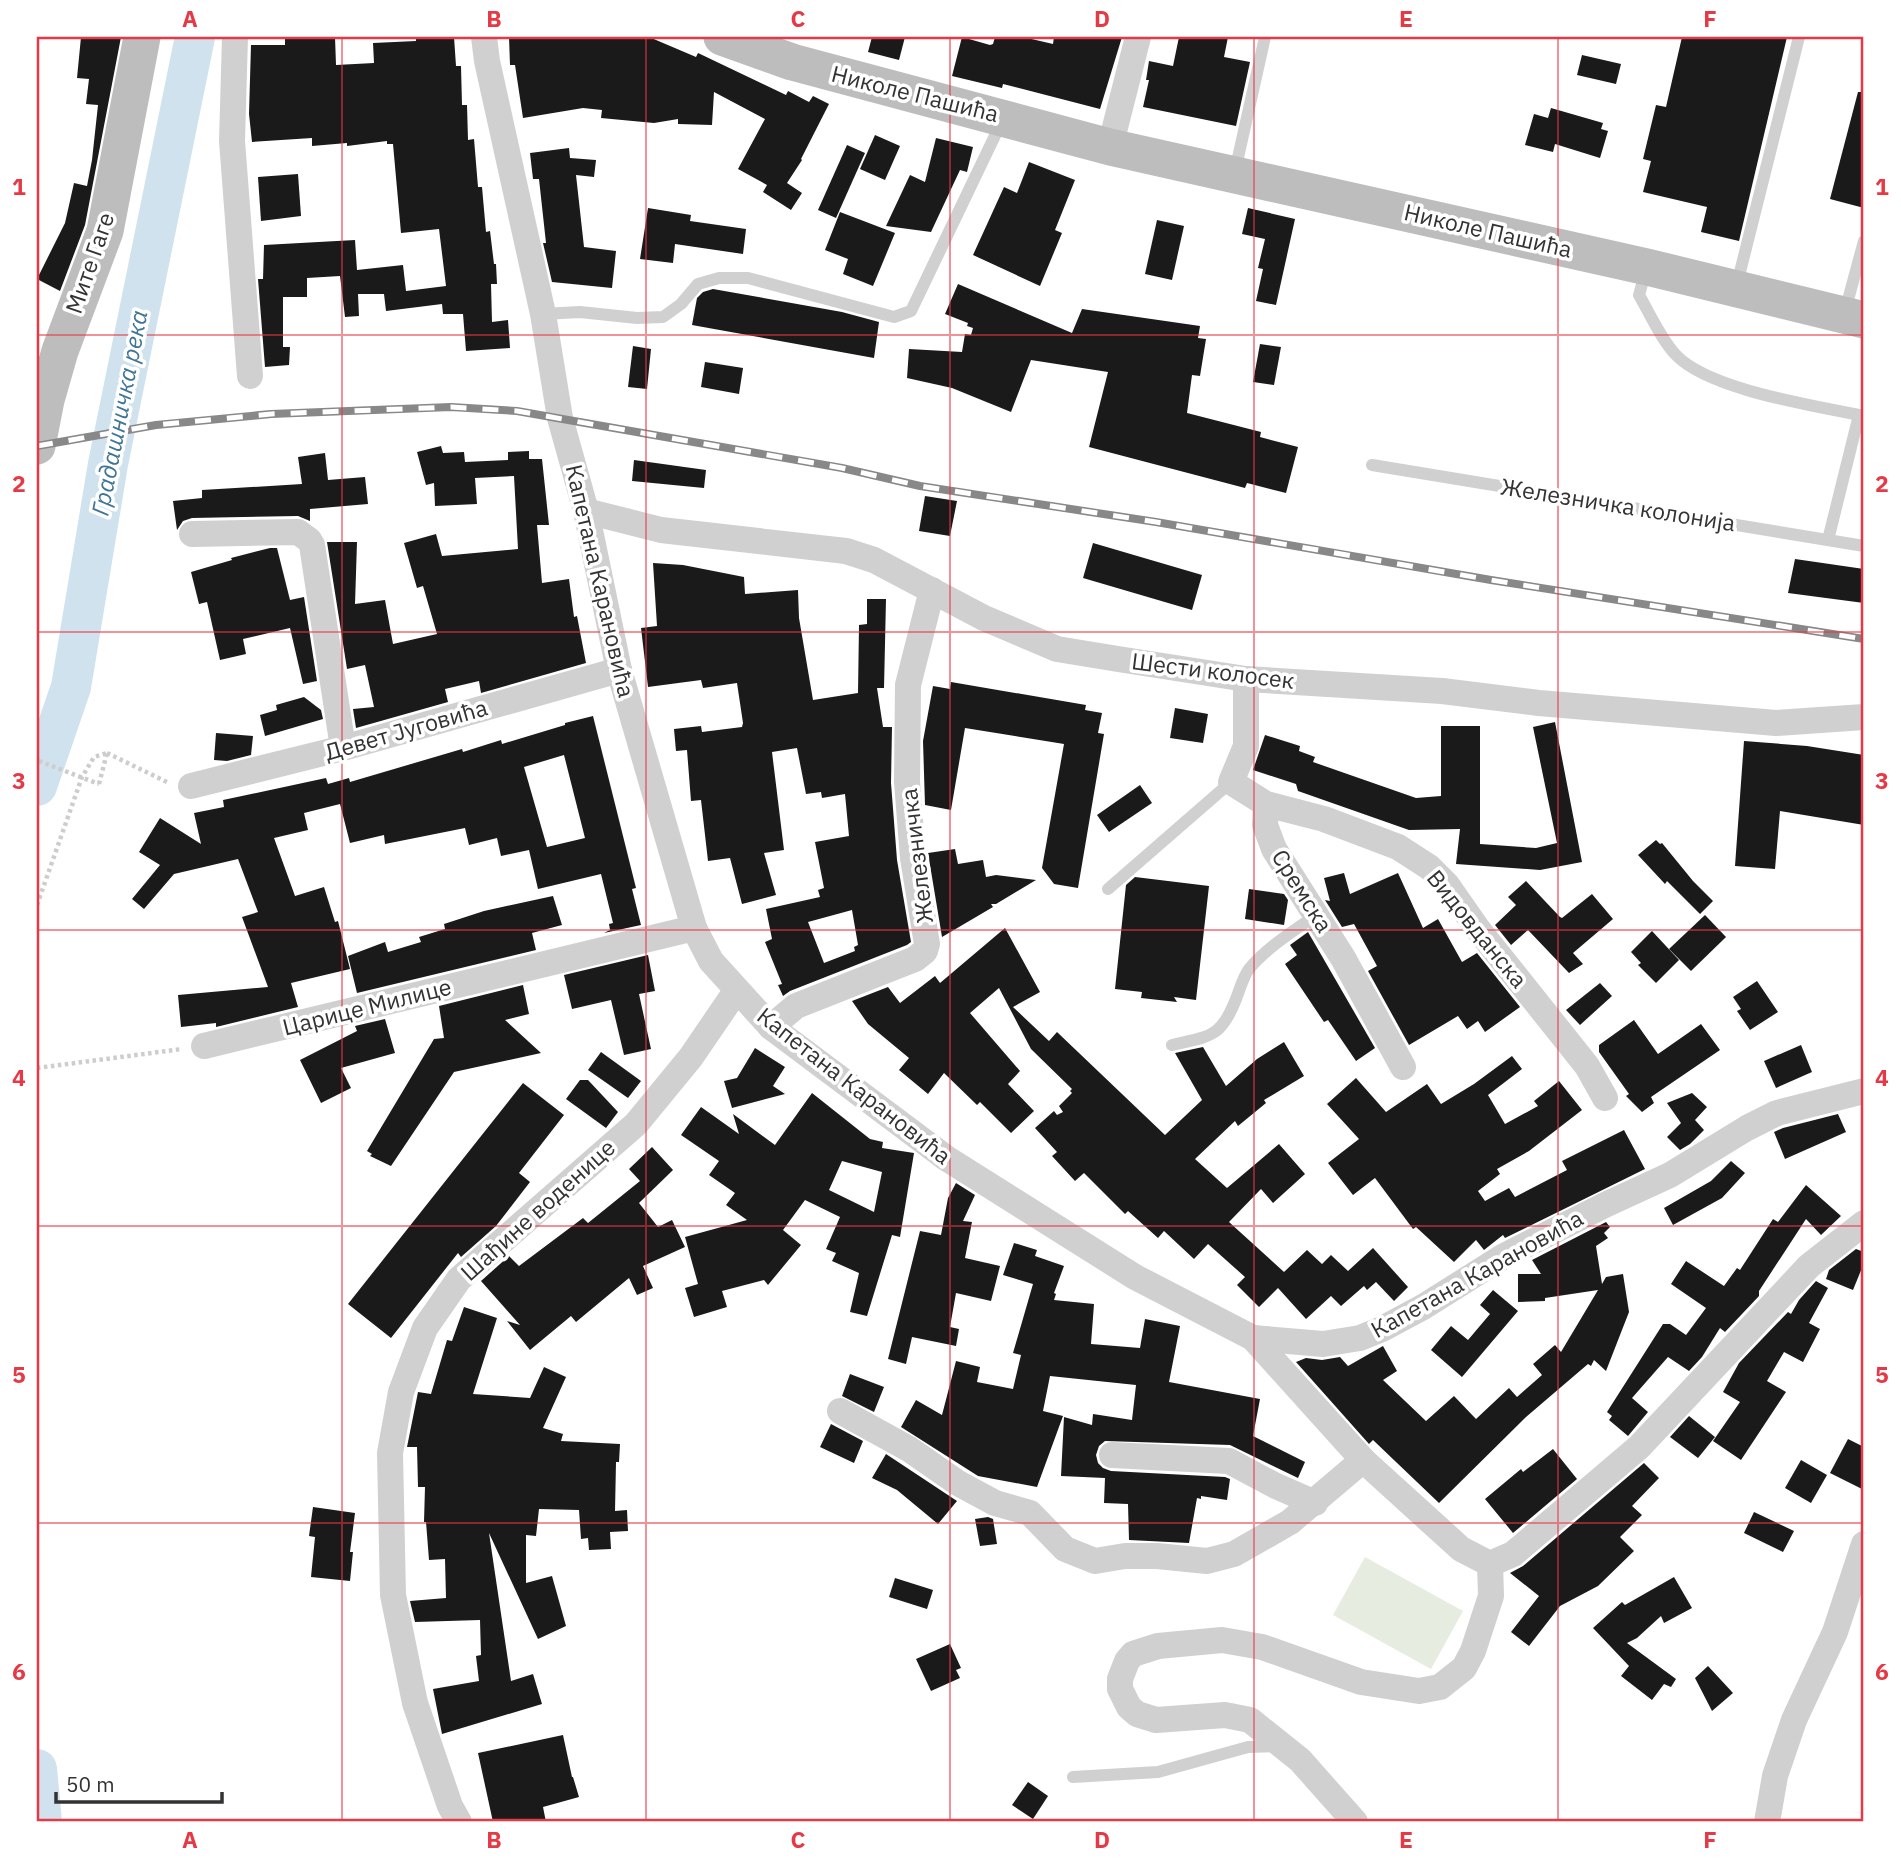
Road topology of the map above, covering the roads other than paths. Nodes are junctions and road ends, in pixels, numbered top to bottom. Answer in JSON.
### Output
{"nodes":[{"id":1,"x":142,"y":37,"type":"edge"},
{"id":2,"x":235,"y":37,"type":"edge"},
{"id":3,"x":484,"y":37,"type":"edge"},
{"id":4,"x":722,"y":37,"type":"edge"},
{"id":5,"x":1138,"y":37,"type":"edge"},
{"id":6,"x":1265,"y":37,"type":"edge"},
{"id":7,"x":1799,"y":37,"type":"edge"},
{"id":8,"x":1004,"y":117,"type":"junction"},
{"id":9,"x":1110,"y":147,"type":"junction"},
{"id":10,"x":1235,"y":175,"type":"junction"},
{"id":11,"x":1864,"y":241,"type":"edge"},
{"id":12,"x":1647,"y":267,"type":"junction"},
{"id":13,"x":1736,"y":288,"type":"junction"},
{"id":14,"x":543,"y":314,"type":"junction"},
{"id":15,"x":1854,"y":317,"type":"edge"},
{"id":16,"x":250,"y":376,"type":"dead end"},
{"id":17,"x":1861,"y":416,"type":"edge"},
{"id":18,"x":37,"y":446,"type":"edge"},
{"id":19,"x":1372,"y":465,"type":"dead end"},
{"id":20,"x":586,"y":511,"type":"junction"},
{"id":21,"x":192,"y":534,"type":"dead end"},
{"id":22,"x":1828,"y":540,"type":"junction"},
{"id":23,"x":1864,"y":546,"type":"edge"},
{"id":24,"x":932,"y":590,"type":"junction"},
{"id":25,"x":619,"y":670,"type":"junction"},
{"id":26,"x":1246,"y":679,"type":"junction"},
{"id":27,"x":1864,"y":717,"type":"edge"},
{"id":28,"x":342,"y":748,"type":"junction"},
{"id":29,"x":1231,"y":782,"type":"junction"},
{"id":30,"x":191,"y":786,"type":"road end"},
{"id":31,"x":1266,"y":804,"type":"junction"},
{"id":32,"x":1108,"y":889,"type":"dead end"},
{"id":33,"x":1316,"y":915,"type":"junction"},
{"id":34,"x":694,"y":928,"type":"junction"},
{"id":35,"x":736,"y":991,"type":"junction"},
{"id":36,"x":771,"y":1027,"type":"junction"},
{"id":37,"x":1172,"y":1045,"type":"dead end"},
{"id":38,"x":204,"y":1046,"type":"road end"},
{"id":39,"x":1403,"y":1067,"type":"dead end"},
{"id":40,"x":1864,"y":1091,"type":"edge"},
{"id":41,"x":1605,"y":1098,"type":"dead end"},
{"id":42,"x":1864,"y":1223,"type":"edge"},
{"id":43,"x":1253,"y":1338,"type":"junction"},
{"id":44,"x":840,"y":1411,"type":"dead end"},
{"id":45,"x":1112,"y":1455,"type":"dead end"},
{"id":46,"x":1363,"y":1460,"type":"junction"},
{"id":47,"x":1315,"y":1503,"type":"junction"},
{"id":48,"x":1864,"y":1544,"type":"edge"},
{"id":49,"x":1490,"y":1564,"type":"junction"},
{"id":50,"x":1284,"y":1746,"type":"junction"},
{"id":51,"x":1073,"y":1777,"type":"dead end"},
{"id":52,"x":459,"y":1822,"type":"edge"},
{"id":53,"x":1355,"y":1822,"type":"edge"},
{"id":54,"x":1767,"y":1822,"type":"edge"}],
"edges":[{"from":1,"to":18,"type":"main road","name":"Мите Гаге"},
{"from":2,"to":16,"type":"street"},
{"from":3,"to":14,"type":"street","name":"Капетана Карановића"},
{"from":4,"to":8,"type":"main road","name":"Николе Пашића"},
{"from":5,"to":9,"type":"street"},
{"from":6,"to":10,"type":"lane"},
{"from":7,"to":13,"type":"lane"},
{"from":8,"to":9,"type":"main road","name":"Николе Пашића"},
{"from":8,"to":14,"type":"lane"},
{"from":9,"to":10,"type":"main road","name":"Николе Пашића"},
{"from":10,"to":12,"type":"main road","name":"Николе Пашића"},
{"from":11,"to":15,"type":"lane"},
{"from":12,"to":13,"type":"main road","name":"Николе Пашића"},
{"from":12,"to":17,"type":"lane"},
{"from":13,"to":15,"type":"main road","name":"Николе Пашића"},
{"from":14,"to":20,"type":"street","name":"Капетана Карановића"},
{"from":17,"to":22,"type":"lane"},
{"from":19,"to":22,"type":"lane","name":"Железничка колонија"},
{"from":20,"to":24,"type":"street","name":"Шести колосек"},
{"from":20,"to":25,"type":"street","name":"Капетана Карановића"},
{"from":21,"to":28,"type":"street"},
{"from":22,"to":23,"type":"lane","name":"Железничка колонија"},
{"from":24,"to":26,"type":"street","name":"Шести колосек"},
{"from":24,"to":36,"type":"street","name":"Железничка"},
{"from":25,"to":28,"type":"street","name":"Девет Југовића"},
{"from":25,"to":34,"type":"street","name":"Капетана Карановића"},
{"from":26,"to":27,"type":"street","name":"Шести колосек"},
{"from":26,"to":29,"type":"street"},
{"from":28,"to":30,"type":"street","name":"Девет Југовића"},
{"from":29,"to":31,"type":"street"},
{"from":29,"to":32,"type":"lane"},
{"from":31,"to":33,"type":"street","name":"Сремска"},
{"from":31,"to":41,"type":"street","name":"Видовданска"},
{"from":33,"to":37,"type":"lane"},
{"from":33,"to":39,"type":"street","name":"Сремска"},
{"from":34,"to":35,"type":"street","name":"Капетана Карановића"},
{"from":34,"to":38,"type":"street","name":"Царице Милице"},
{"from":35,"to":36,"type":"street","name":"Капетана Карановића"},
{"from":35,"to":52,"type":"street","name":"Шађине воденице"},
{"from":36,"to":43,"type":"street","name":"Капетана Карановића"},
{"from":40,"to":43,"type":"street","name":"Капетана Карановића"},
{"from":42,"to":49,"type":"street"},
{"from":43,"to":46,"type":"street"},
{"from":44,"to":47,"type":"street"},
{"from":45,"to":47,"type":"street"},
{"from":46,"to":47,"type":"street"},
{"from":46,"to":49,"type":"street"},
{"from":48,"to":54,"type":"street"},
{"from":49,"to":50,"type":"street"},
{"from":50,"to":51,"type":"lane"},
{"from":50,"to":53,"type":"street"}]}
